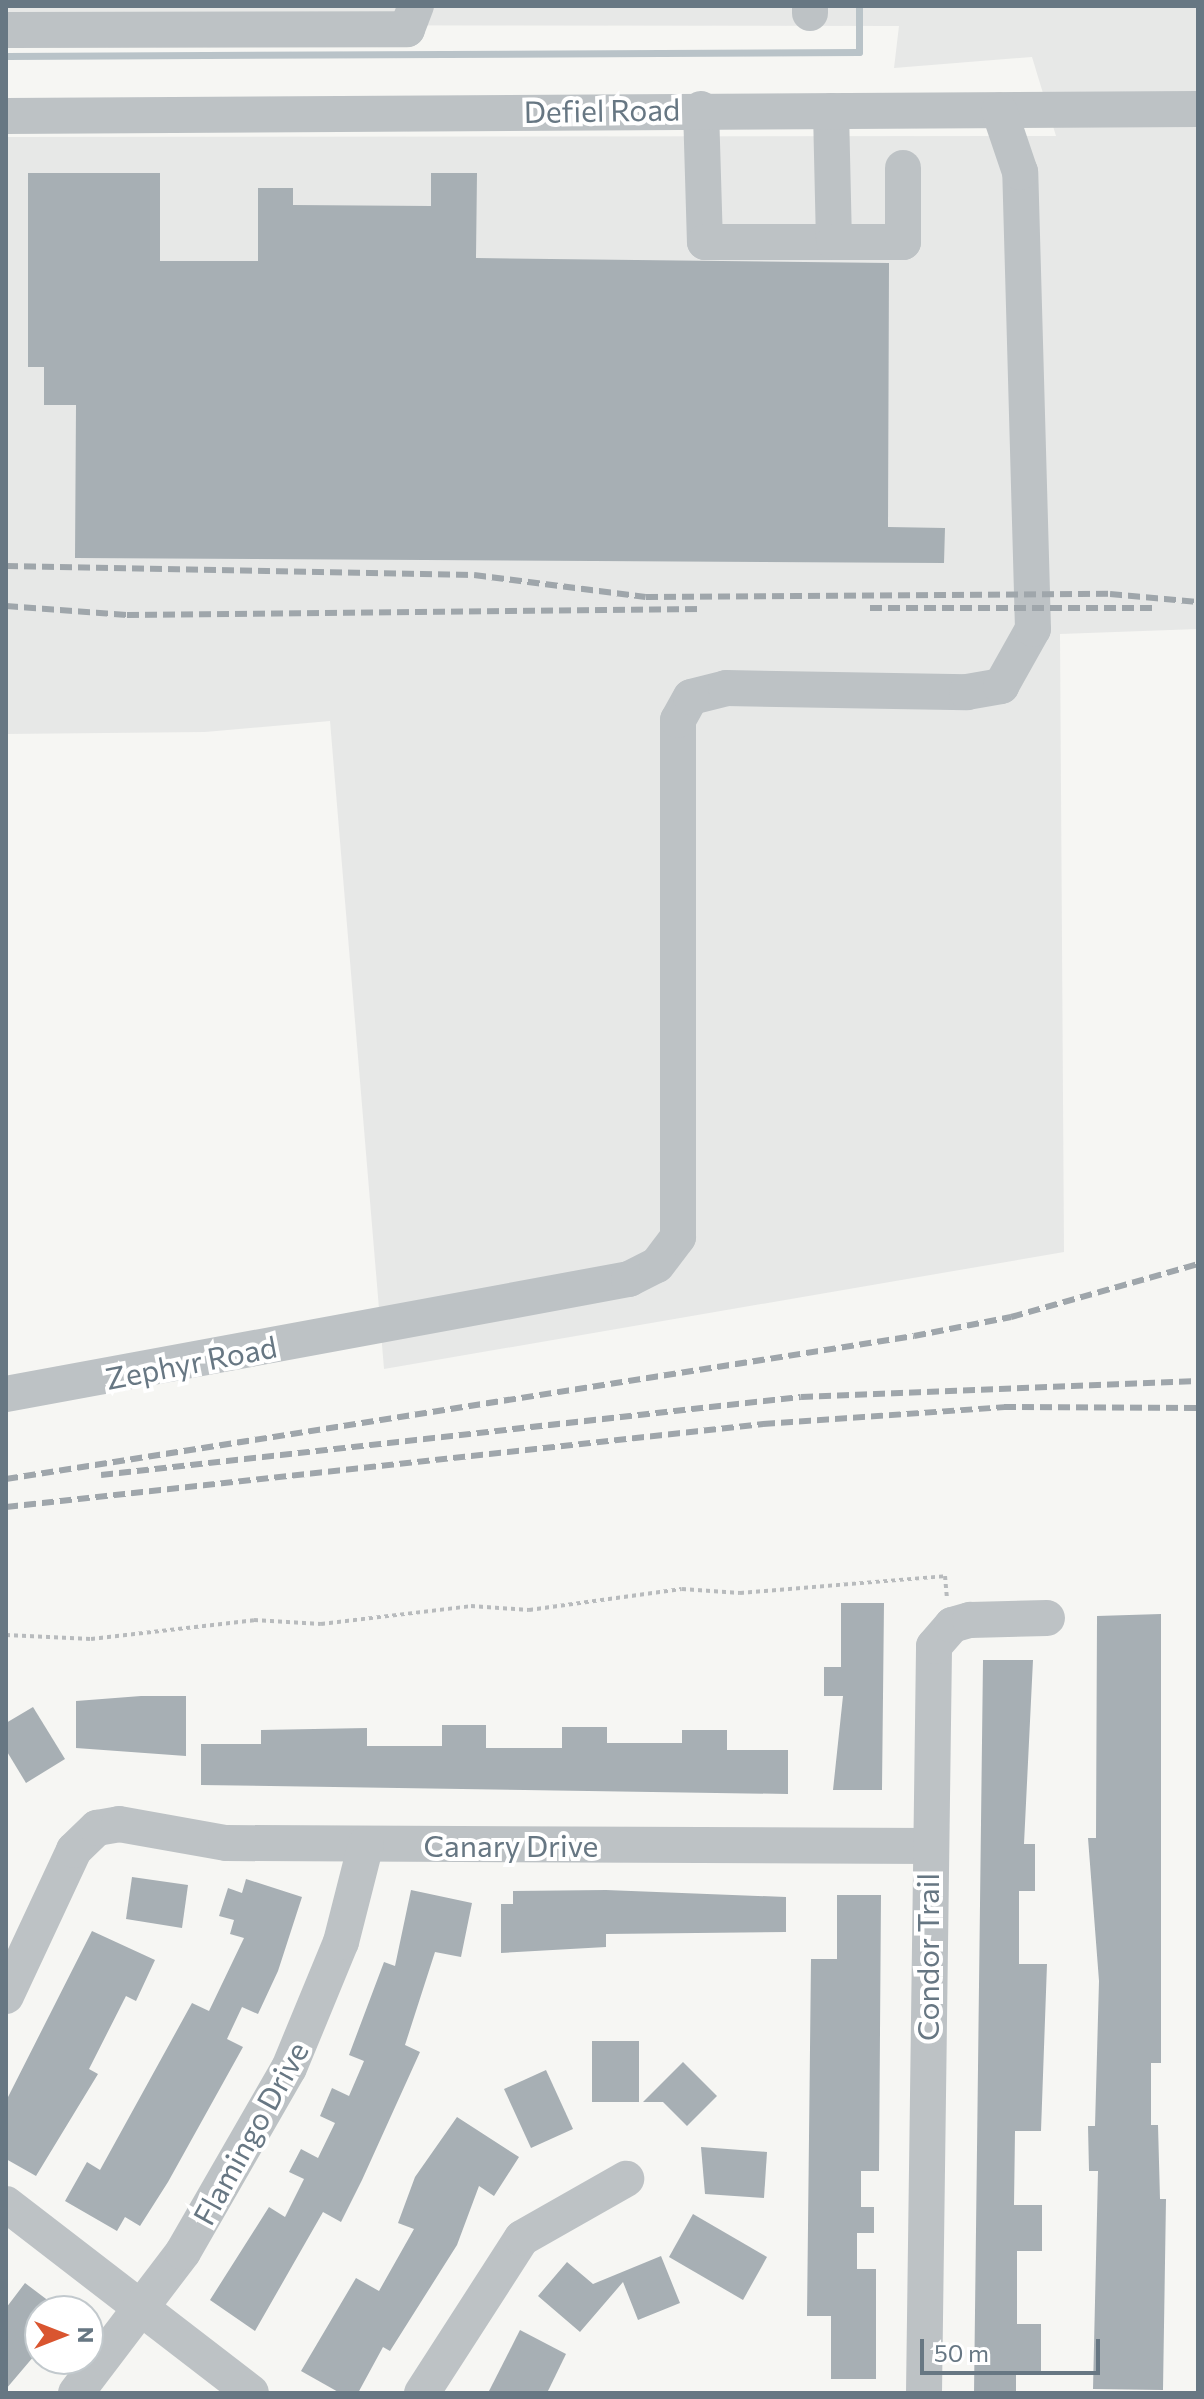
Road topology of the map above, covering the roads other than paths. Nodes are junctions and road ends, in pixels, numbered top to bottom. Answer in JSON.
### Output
{"nodes":[{"id":1,"x":416,"y":6,"type":"edge"},
{"id":2,"x":6,"y":30,"type":"edge"},
{"id":3,"x":701,"y":109,"type":"junction"},
{"id":4,"x":1198,"y":109,"type":"edge"},
{"id":5,"x":999,"y":110,"type":"junction"},
{"id":6,"x":831,"y":111,"type":"junction"},
{"id":7,"x":6,"y":116,"type":"edge"},
{"id":8,"x":903,"y":168,"type":"dead end"},
{"id":9,"x":834,"y":242,"type":"junction"},
{"id":10,"x":6,"y":1394,"type":"edge"},
{"id":11,"x":1047,"y":1618,"type":"dead end"},
{"id":12,"x":366,"y":1844,"type":"junction"},
{"id":13,"x":928,"y":1846,"type":"junction"},
{"id":14,"x":6,"y":1996,"type":"edge"},
{"id":15,"x":626,"y":2179,"type":"dead end"},
{"id":16,"x":6,"y":2204,"type":"edge"},
{"id":17,"x":144,"y":2308,"type":"junction"},
{"id":18,"x":76,"y":2393,"type":"edge"},
{"id":19,"x":251,"y":2393,"type":"edge"},
{"id":20,"x":422,"y":2393,"type":"edge"},
{"id":21,"x":924,"y":2393,"type":"edge"}],
"edges":[{"from":1,"to":2,"type":"street"},
{"from":3,"to":6,"type":"street","name":"Defiel Road"},
{"from":3,"to":7,"type":"street","name":"Defiel Road"},
{"from":3,"to":9,"type":"street"},
{"from":4,"to":5,"type":"street","name":"Defiel Road"},
{"from":5,"to":6,"type":"street","name":"Defiel Road"},
{"from":5,"to":10,"type":"street","name":"Zephyr Road"},
{"from":6,"to":9,"type":"street"},
{"from":8,"to":9,"type":"street"},
{"from":11,"to":13,"type":"street","name":"Condor Trail"},
{"from":12,"to":13,"type":"street","name":"Canary Drive"},
{"from":12,"to":14,"type":"street","name":"Canary Drive"},
{"from":12,"to":17,"type":"street","name":"Flamingo Drive"},
{"from":13,"to":21,"type":"street","name":"Condor Trail"},
{"from":15,"to":20,"type":"street"},
{"from":16,"to":17,"type":"street"},
{"from":17,"to":18,"type":"street","name":"Flamingo Drive"},
{"from":17,"to":19,"type":"street"}]}
